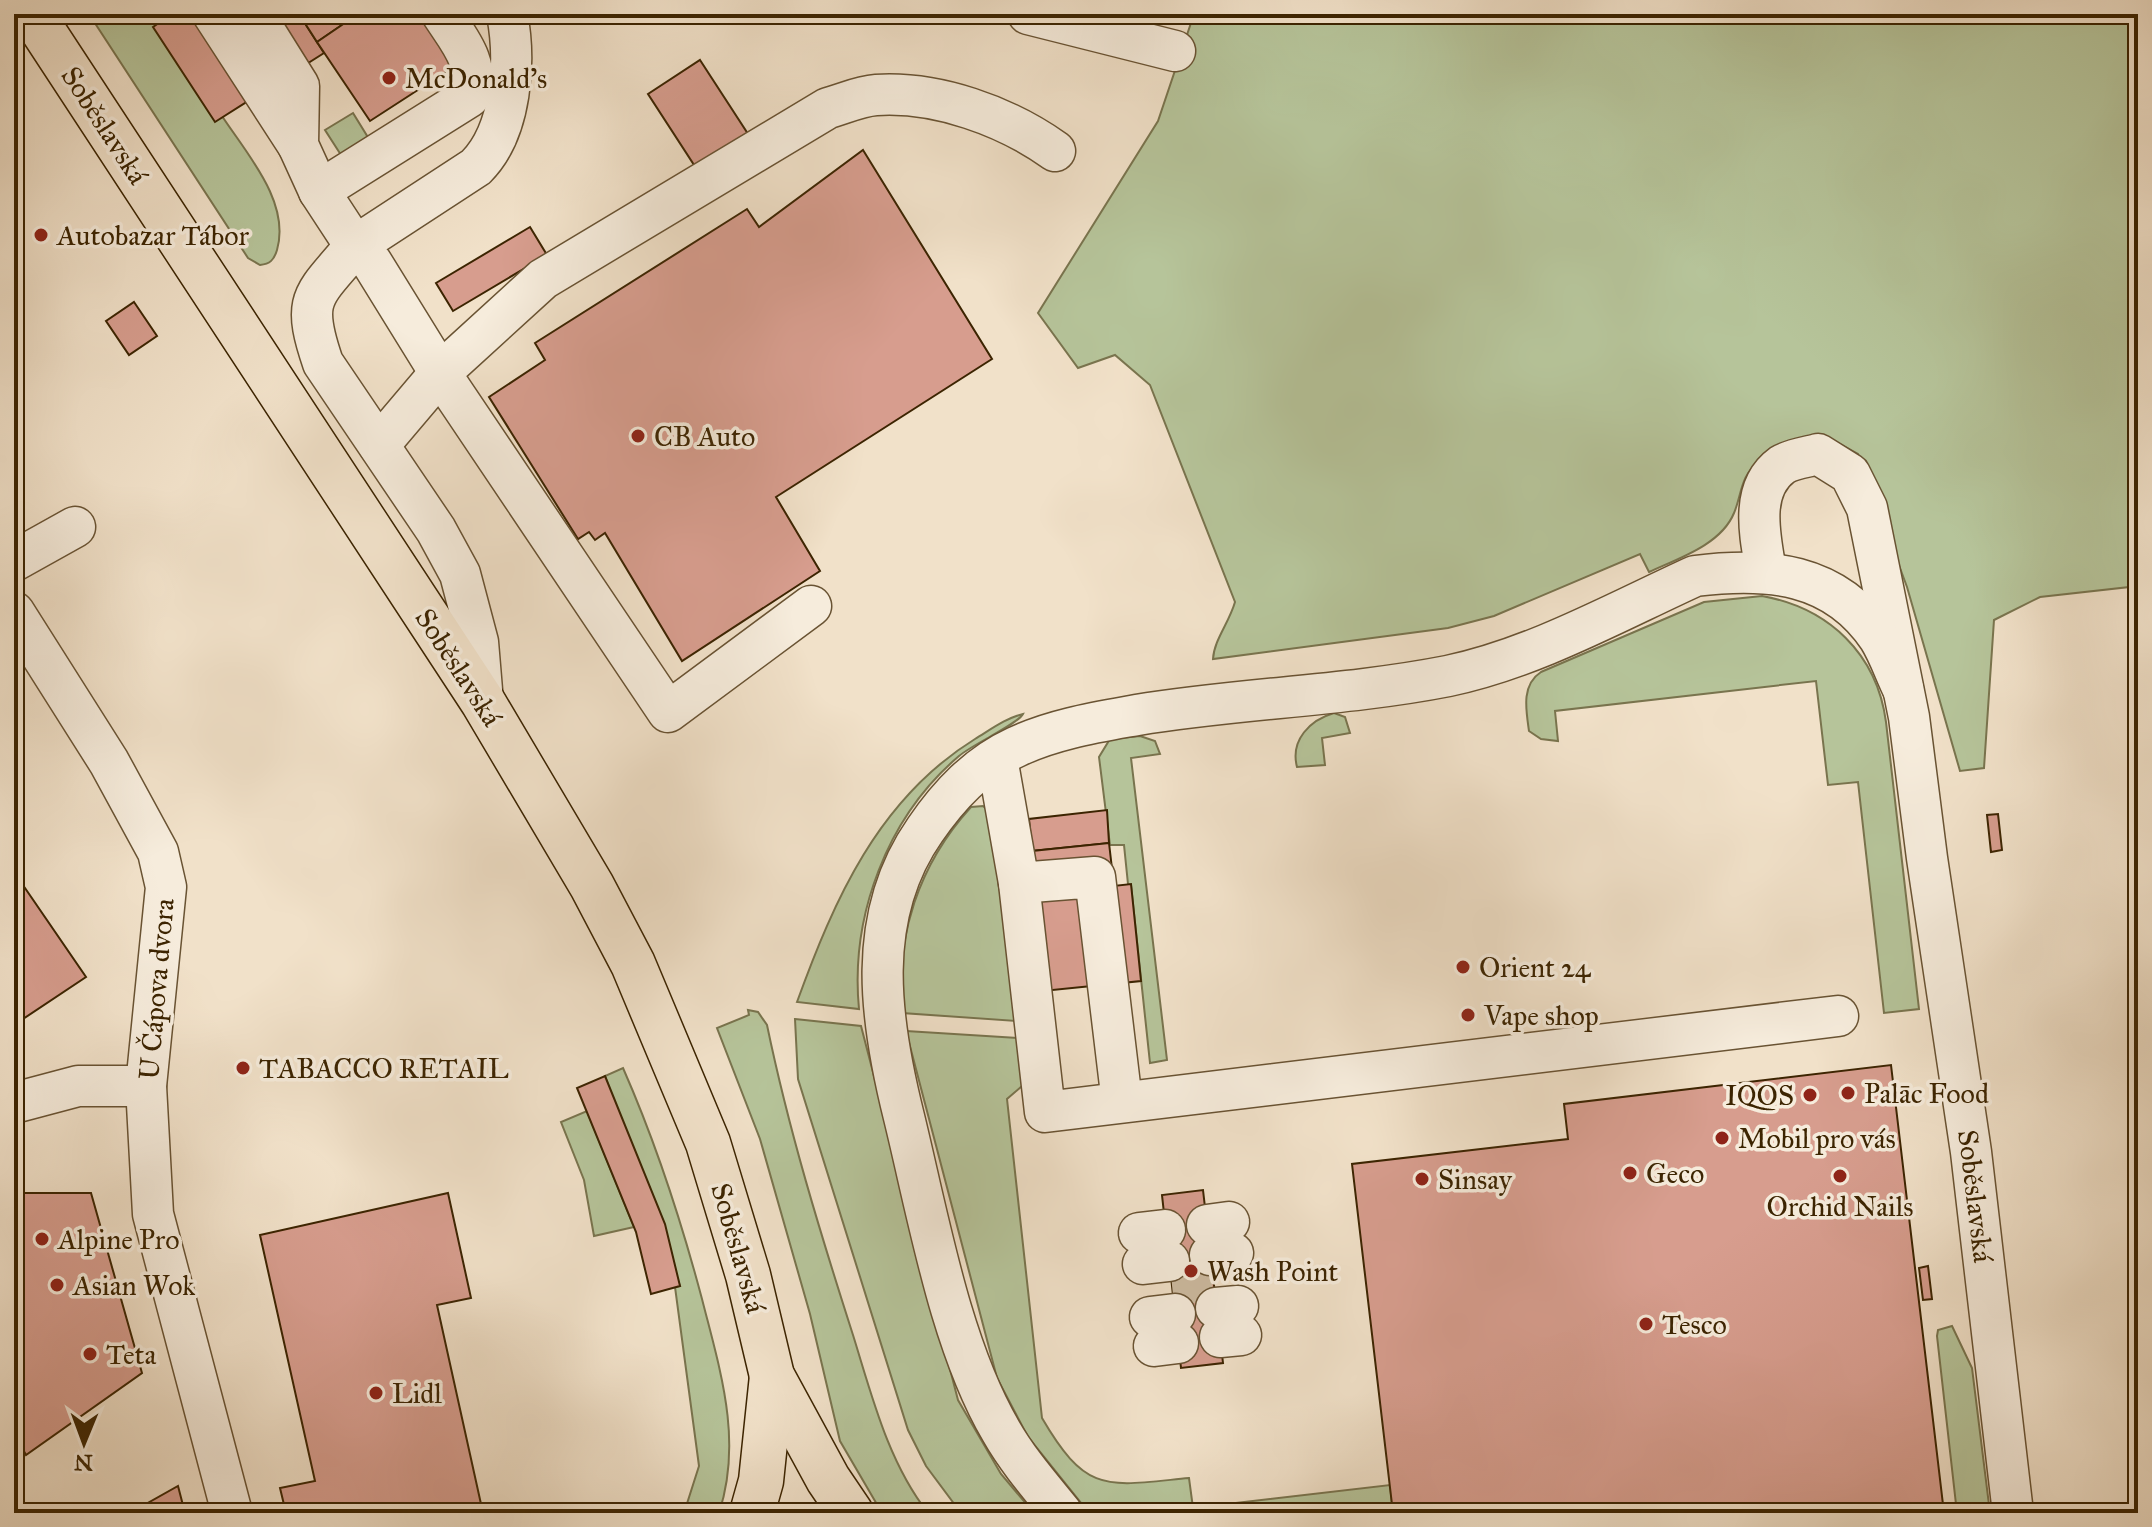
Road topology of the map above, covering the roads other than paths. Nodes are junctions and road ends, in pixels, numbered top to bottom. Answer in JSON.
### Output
{"nodes":[{"id":1,"x":32,"y":14,"type":"edge"},
{"id":2,"x":213,"y":14,"type":"edge"},
{"id":3,"x":254,"y":14,"type":"edge"},
{"id":4,"x":442,"y":14,"type":"edge"},
{"id":5,"x":507,"y":14,"type":"edge"},
{"id":6,"x":1028,"y":14,"type":"edge"},
{"id":7,"x":1175,"y":51,"type":"dead end"},
{"id":8,"x":298,"y":145,"type":"junction"},
{"id":9,"x":1055,"y":151,"type":"dead end"},
{"id":10,"x":319,"y":191,"type":"junction"},
{"id":11,"x":355,"y":246,"type":"junction"},
{"id":12,"x":440,"y":373,"type":"junction"},
{"id":13,"x":379,"y":445,"type":"junction"},
{"id":14,"x":75,"y":527,"type":"dead end"},
{"id":15,"x":14,"y":561,"type":"edge"},
{"id":16,"x":1766,"y":571,"type":"junction"},
{"id":17,"x":811,"y":606,"type":"dead end"},
{"id":18,"x":14,"y":612,"type":"edge"},
{"id":19,"x":1903,"y":689,"type":"junction"},
{"id":20,"x":483,"y":702,"type":"junction"},
{"id":21,"x":997,"y":758,"type":"junction"},
{"id":22,"x":1019,"y":883,"type":"junction"},
{"id":23,"x":1838,"y":1016,"type":"dead end"},
{"id":24,"x":146,"y":1086,"type":"junction"},
{"id":25,"x":1122,"y":1102,"type":"junction"},
{"id":26,"x":14,"y":1103,"type":"edge"},
{"id":27,"x":772,"y":1376,"type":"junction"},
{"id":28,"x":232,"y":1513,"type":"edge"},
{"id":29,"x":752,"y":1513,"type":"edge"},
{"id":30,"x":851,"y":1513,"type":"edge"},
{"id":31,"x":1062,"y":1513,"type":"edge"},
{"id":32,"x":2013,"y":1513,"type":"edge"}],
"edges":[{"from":1,"to":20,"type":"main road","name":"Soběslavská"},
{"from":2,"to":8,"type":"street"},
{"from":3,"to":8,"type":"street"},
{"from":4,"to":10,"type":"street"},
{"from":5,"to":11,"type":"street"},
{"from":6,"to":7,"type":"street"},
{"from":8,"to":10,"type":"street"},
{"from":9,"to":12,"type":"street"},
{"from":10,"to":11,"type":"street"},
{"from":11,"to":12,"type":"street"},
{"from":11,"to":13,"type":"street"},
{"from":12,"to":13,"type":"street"},
{"from":12,"to":17,"type":"street"},
{"from":13,"to":20,"type":"street"},
{"from":14,"to":15,"type":"street"},
{"from":16,"to":19,"type":"street"},
{"from":16,"to":19,"type":"street"},
{"from":16,"to":21,"type":"street"},
{"from":18,"to":24,"type":"street","name":"U Čápova dvora"},
{"from":19,"to":32,"type":"street","name":"Soběslavská"},
{"from":20,"to":27,"type":"main road","name":"Soběslavská"},
{"from":21,"to":22,"type":"street"},
{"from":21,"to":31,"type":"street"},
{"from":22,"to":25,"type":"street"},
{"from":22,"to":25,"type":"street"},
{"from":23,"to":25,"type":"street"},
{"from":24,"to":26,"type":"street"},
{"from":24,"to":28,"type":"street","name":"U Čápova dvora"},
{"from":27,"to":29,"type":"main road","name":"Soběslavská"},
{"from":27,"to":30,"type":"main road","name":"Soběslavská"}]}
